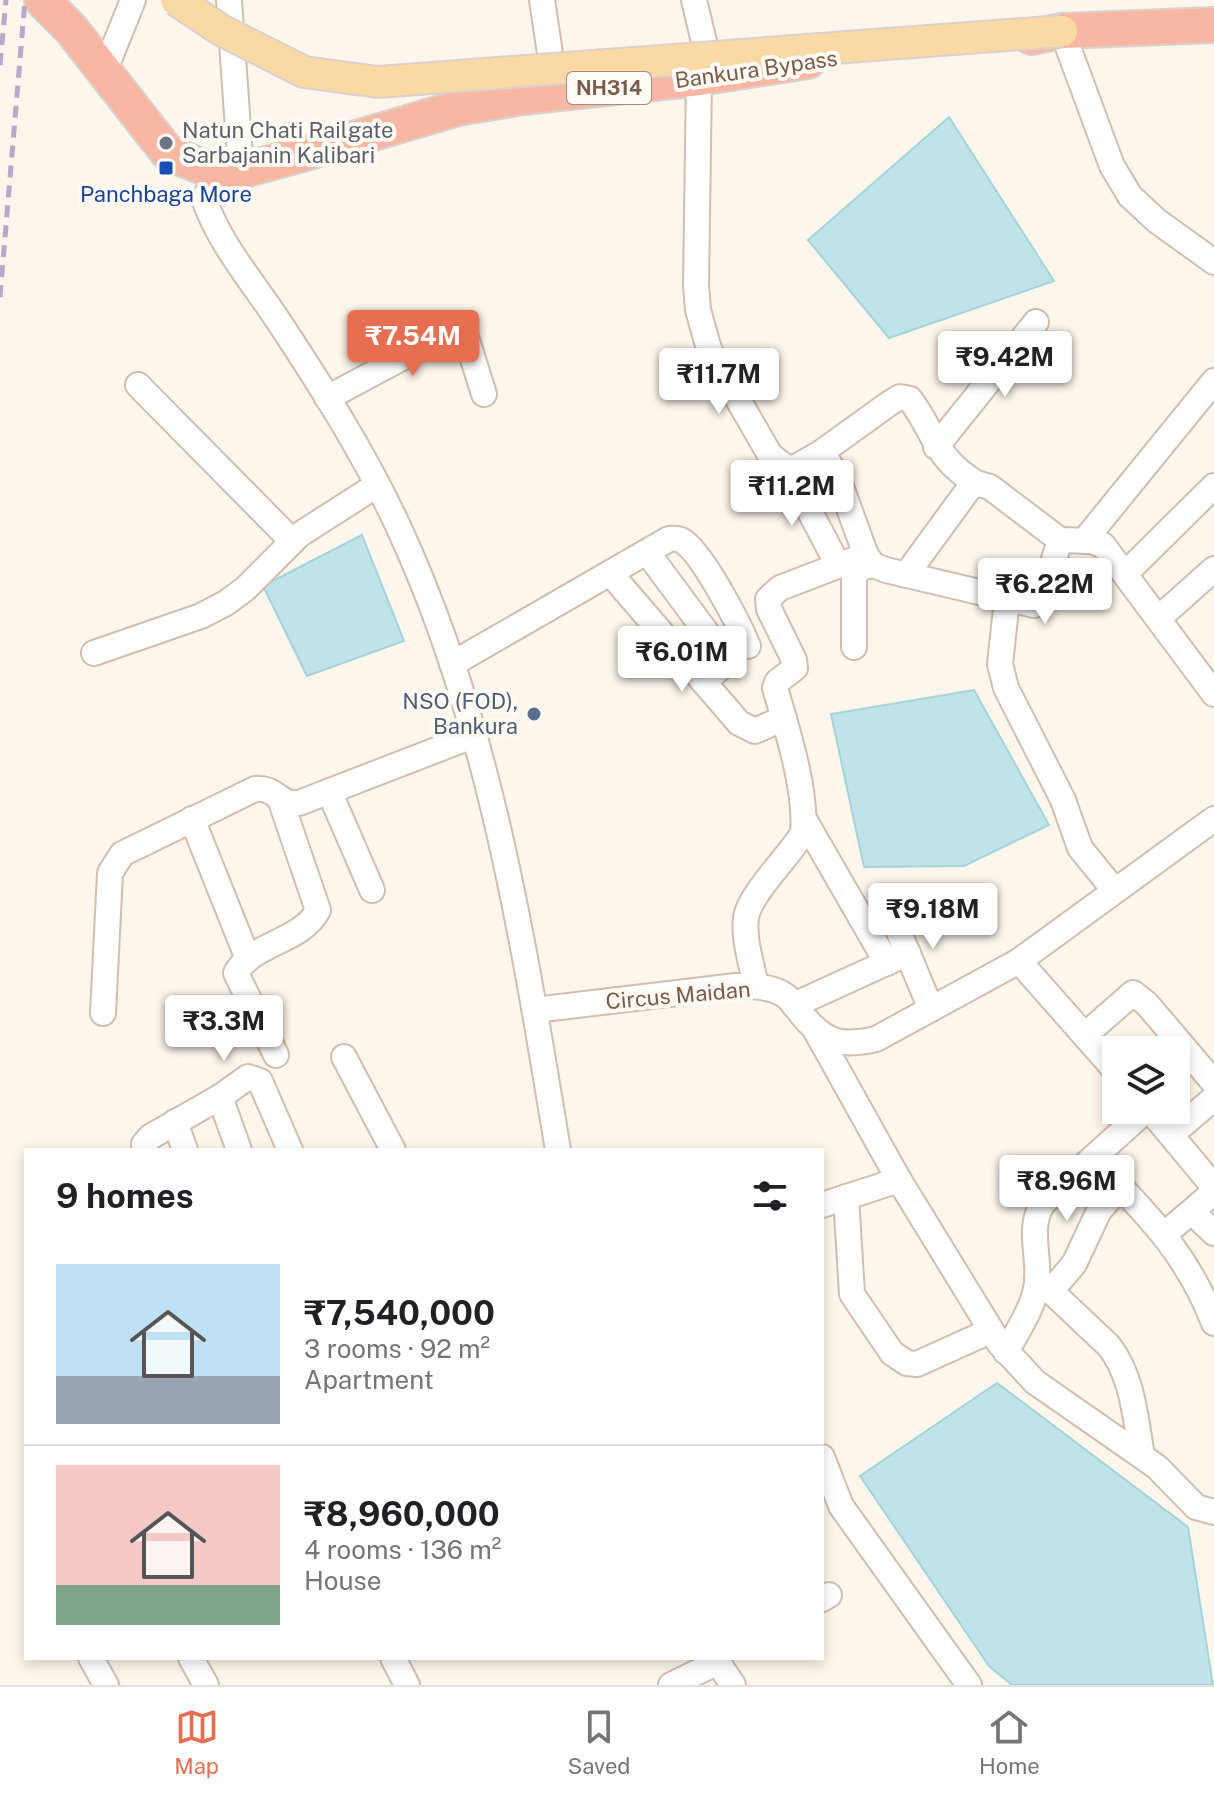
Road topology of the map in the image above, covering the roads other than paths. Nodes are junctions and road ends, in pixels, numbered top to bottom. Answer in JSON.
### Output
{"nodes":[{"id":1,"x":42,"y":0,"type":"edge"},
{"id":2,"x":133,"y":0,"type":"edge"},
{"id":3,"x":176,"y":0,"type":"edge"},
{"id":4,"x":229,"y":0,"type":"edge"},
{"id":5,"x":542,"y":0,"type":"edge"},
{"id":6,"x":694,"y":0,"type":"edge"},
{"id":7,"x":1214,"y":25,"type":"edge"},
{"id":8,"x":1062,"y":31,"type":"junction"},
{"id":9,"x":104,"y":72,"type":"junction"},
{"id":10,"x":705,"y":77,"type":"junction"},
{"id":11,"x":556,"y":93,"type":"junction"},
{"id":12,"x":229,"y":172,"type":"junction"},
{"id":13,"x":1214,"y":262,"type":"edge"},
{"id":14,"x":1036,"y":322,"type":"dead end"},
{"id":15,"x":1214,"y":381,"type":"edge"},
{"id":16,"x":138,"y":385,"type":"dead end"},
{"id":17,"x":484,"y":394,"type":"dead end"},
{"id":18,"x":327,"y":398,"type":"junction"},
{"id":19,"x":936,"y":447,"type":"junction"},
{"id":20,"x":819,"y":454,"type":"junction"},
{"id":21,"x":787,"y":468,"type":"junction"},
{"id":22,"x":976,"y":483,"type":"junction"},
{"id":23,"x":377,"y":485,"type":"junction"},
{"id":24,"x":1209,"y":502,"type":"edge"},
{"id":25,"x":1072,"y":540,"type":"junction"},
{"id":26,"x":292,"y":541,"type":"junction"},
{"id":27,"x":647,"y":552,"type":"junction"},
{"id":28,"x":869,"y":560,"type":"junction"},
{"id":29,"x":838,"y":565,"type":"junction"},
{"id":30,"x":1214,"y":569,"type":"edge"},
{"id":31,"x":610,"y":573,"type":"junction"},
{"id":32,"x":1126,"y":573,"type":"junction"},
{"id":33,"x":906,"y":575,"type":"junction"},
{"id":34,"x":1007,"y":599,"type":"junction"},
{"id":35,"x":1159,"y":618,"type":"junction"},
{"id":36,"x":748,"y":646,"type":"dead end"},
{"id":37,"x":854,"y":647,"type":"dead end"},
{"id":38,"x":94,"y":653,"type":"dead end"},
{"id":39,"x":452,"y":664,"type":"junction"},
{"id":40,"x":702,"y":680,"type":"junction"},
{"id":41,"x":1214,"y":694,"type":"edge"},
{"id":42,"x":784,"y":718,"type":"junction"},
{"id":43,"x":475,"y":735,"type":"junction"},
{"id":44,"x":329,"y":791,"type":"junction"},
{"id":45,"x":280,"y":799,"type":"junction"},
{"id":46,"x":192,"y":819,"type":"junction"},
{"id":47,"x":804,"y":819,"type":"junction"},
{"id":48,"x":1214,"y":819,"type":"edge"},
{"id":49,"x":372,"y":890,"type":"dead end"},
{"id":50,"x":1115,"y":891,"type":"junction"},
{"id":51,"x":890,"y":911,"type":"dead end"},
{"id":52,"x":897,"y":958,"type":"junction"},
{"id":53,"x":248,"y":959,"type":"junction"},
{"id":54,"x":1019,"y":961,"type":"junction"},
{"id":55,"x":756,"y":986,"type":"junction"},
{"id":56,"x":794,"y":1005,"type":"junction"},
{"id":57,"x":931,"y":1009,"type":"junction"},
{"id":58,"x":535,"y":1010,"type":"junction"},
{"id":59,"x":103,"y":1013,"type":"dead end"},
{"id":60,"x":817,"y":1033,"type":"junction"},
{"id":61,"x":1085,"y":1035,"type":"junction"},
{"id":62,"x":276,"y":1055,"type":"dead end"},
{"id":63,"x":1102,"y":1055,"type":"edge"},
{"id":64,"x":344,"y":1057,"type":"dead end"},
{"id":65,"x":1214,"y":1083,"type":"edge"},
{"id":66,"x":220,"y":1097,"type":"junction"},
{"id":67,"x":1214,"y":1098,"type":"edge"},
{"id":68,"x":175,"y":1122,"type":"junction"},
{"id":69,"x":1132,"y":1124,"type":"edge"},
{"id":70,"x":1161,"y":1124,"type":"edge"},
{"id":71,"x":1171,"y":1135,"type":"junction"},
{"id":72,"x":145,"y":1148,"type":"edge"},
{"id":73,"x":184,"y":1148,"type":"edge"},
{"id":74,"x":238,"y":1148,"type":"edge"},
{"id":75,"x":289,"y":1148,"type":"edge"},
{"id":76,"x":392,"y":1148,"type":"edge"},
{"id":77,"x":558,"y":1148,"type":"edge"},
{"id":78,"x":1093,"y":1158,"type":"junction"},
{"id":79,"x":899,"y":1180,"type":"junction"},
{"id":80,"x":1120,"y":1186,"type":"junction"},
{"id":81,"x":1214,"y":1190,"type":"edge"},
{"id":82,"x":846,"y":1197,"type":"junction"},
{"id":83,"x":824,"y":1204,"type":"edge"},
{"id":84,"x":1192,"y":1212,"type":"junction"},
{"id":85,"x":1214,"y":1233,"type":"edge"},
{"id":86,"x":1165,"y":1234,"type":"junction"},
{"id":87,"x":1044,"y":1285,"type":"junction"},
{"id":88,"x":1214,"y":1323,"type":"edge"},
{"id":89,"x":990,"y":1331,"type":"junction"},
{"id":90,"x":1006,"y":1352,"type":"junction"},
{"id":91,"x":1142,"y":1455,"type":"junction"},
{"id":92,"x":824,"y":1462,"type":"edge"},
{"id":93,"x":1214,"y":1512,"type":"edge"},
{"id":94,"x":92,"y":1660,"type":"edge"},
{"id":95,"x":192,"y":1660,"type":"edge"},
{"id":96,"x":716,"y":1660,"type":"edge"},
{"id":97,"x":106,"y":1685,"type":"edge"},
{"id":98,"x":206,"y":1685,"type":"edge"},
{"id":99,"x":671,"y":1685,"type":"edge"},
{"id":100,"x":733,"y":1685,"type":"edge"},
{"id":101,"x":969,"y":1685,"type":"edge"}],
"edges":[{"from":1,"to":9,"type":"highway"},
{"from":2,"to":9,"type":"street"},
{"from":3,"to":8,"type":"main road","bridge":true},
{"from":4,"to":12,"type":"street"},
{"from":5,"to":11,"type":"street"},
{"from":6,"to":10,"type":"street"},
{"from":7,"to":8,"type":"highway","name":"Bankura Bypass","number":"NH314"},
{"from":8,"to":10,"type":"highway","name":"Bankura Bypass","number":"NH314"},
{"from":8,"to":13,"type":"street"},
{"from":9,"to":12,"type":"highway"},
{"from":10,"to":11,"type":"highway","name":"Bankura Bypass","number":"NH314"},
{"from":10,"to":21,"type":"street"},
{"from":11,"to":12,"type":"highway","name":"Bankura Bypass","number":"NH314"},
{"from":12,"to":18,"type":"street"},
{"from":14,"to":19,"type":"street"},
{"from":15,"to":25,"type":"street"},
{"from":16,"to":26,"type":"street"},
{"from":17,"to":18,"type":"street"},
{"from":18,"to":23,"type":"street"},
{"from":19,"to":20,"type":"street"},
{"from":19,"to":22,"type":"street"},
{"from":20,"to":21,"type":"street"},
{"from":20,"to":28,"type":"street"},
{"from":21,"to":29,"type":"street"},
{"from":22,"to":25,"type":"street"},
{"from":22,"to":33,"type":"street"},
{"from":23,"to":26,"type":"street"},
{"from":23,"to":39,"type":"street"},
{"from":24,"to":32,"type":"street"},
{"from":25,"to":32,"type":"street"},
{"from":25,"to":34,"type":"street"},
{"from":26,"to":38,"type":"street"},
{"from":27,"to":31,"type":"street"},
{"from":27,"to":36,"type":"street"},
{"from":27,"to":40,"type":"street"},
{"from":28,"to":29,"type":"street"},
{"from":28,"to":33,"type":"street"},
{"from":28,"to":37,"type":"street"},
{"from":29,"to":42,"type":"street"},
{"from":30,"to":35,"type":"street"},
{"from":31,"to":39,"type":"street"},
{"from":31,"to":40,"type":"street"},
{"from":32,"to":35,"type":"street"},
{"from":33,"to":34,"type":"street"},
{"from":34,"to":50,"type":"street"},
{"from":35,"to":41,"type":"street"},
{"from":39,"to":43,"type":"street"},
{"from":40,"to":42,"type":"street"},
{"from":42,"to":47,"type":"street"},
{"from":43,"to":44,"type":"street"},
{"from":43,"to":58,"type":"street"},
{"from":44,"to":45,"type":"street"},
{"from":44,"to":49,"type":"street"},
{"from":45,"to":46,"type":"street"},
{"from":45,"to":53,"type":"street"},
{"from":46,"to":53,"type":"street"},
{"from":46,"to":59,"type":"street"},
{"from":47,"to":52,"type":"street"},
{"from":47,"to":55,"type":"street"},
{"from":48,"to":50,"type":"street"},
{"from":50,"to":54,"type":"street"},
{"from":51,"to":52,"type":"street"},
{"from":52,"to":56,"type":"street"},
{"from":52,"to":57,"type":"street"},
{"from":53,"to":62,"type":"street"},
{"from":54,"to":57,"type":"street"},
{"from":54,"to":61,"type":"street"},
{"from":55,"to":56,"type":"street","name":"Circus Maidan"},
{"from":55,"to":58,"type":"street","name":"Circus Maidan"},
{"from":56,"to":60,"type":"street","name":"Circus Maidan"},
{"from":57,"to":60,"type":"street"},
{"from":58,"to":77,"type":"street"},
{"from":60,"to":79,"type":"street","name":"Circus Maidan"},
{"from":61,"to":63,"type":"street"},
{"from":61,"to":65,"type":"street"},
{"from":64,"to":76,"type":"street"},
{"from":66,"to":68,"type":"street"},
{"from":66,"to":74,"type":"street"},
{"from":66,"to":75,"type":"street"},
{"from":67,"to":71,"type":"street"},
{"from":68,"to":72,"type":"street"},
{"from":68,"to":73,"type":"street"},
{"from":69,"to":78,"type":"street"},
{"from":70,"to":71,"type":"street"},
{"from":71,"to":81,"type":"street"},
{"from":78,"to":80,"type":"street"},
{"from":78,"to":87,"type":"street"},
{"from":79,"to":82,"type":"street"},
{"from":79,"to":89,"type":"street","name":"Circus Maidan"},
{"from":80,"to":86,"type":"street"},
{"from":80,"to":87,"type":"street"},
{"from":81,"to":84,"type":"street"},
{"from":82,"to":83,"type":"street"},
{"from":82,"to":89,"type":"street"},
{"from":84,"to":85,"type":"street"},
{"from":84,"to":86,"type":"street"},
{"from":86,"to":88,"type":"street"},
{"from":87,"to":90,"type":"street"},
{"from":87,"to":91,"type":"street"},
{"from":89,"to":90,"type":"street","name":"Circus Maidan"},
{"from":90,"to":91,"type":"street","name":"Circus Maidan"},
{"from":91,"to":93,"type":"street","name":"Circus Maidan"},
{"from":92,"to":101,"type":"street"},
{"from":94,"to":97,"type":"street"},
{"from":95,"to":98,"type":"street"},
{"from":96,"to":99,"type":"street"},
{"from":96,"to":100,"type":"street"}]}
